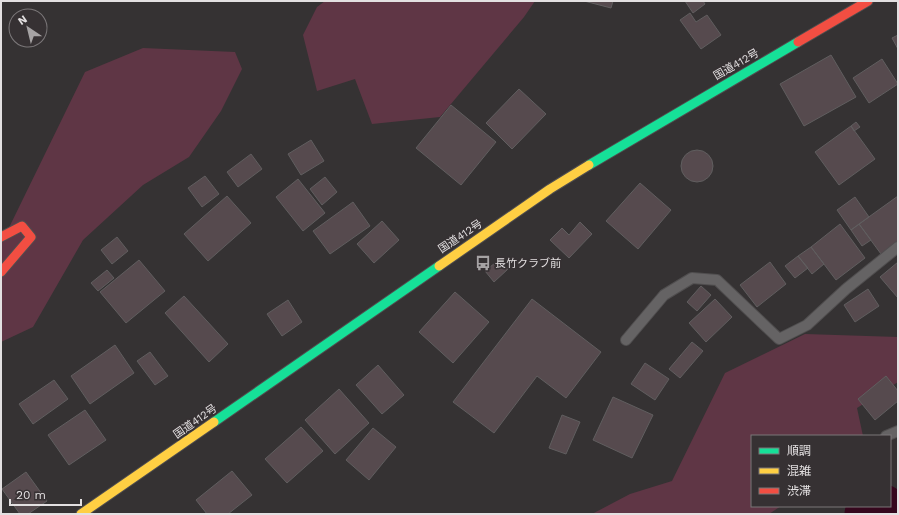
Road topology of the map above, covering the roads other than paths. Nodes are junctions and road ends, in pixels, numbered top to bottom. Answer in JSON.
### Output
{"nodes":[{"id":1,"x":868,"y":1,"type":"edge"},
{"id":2,"x":1,"y":237,"type":"edge"},
{"id":3,"x":898,"y":247,"type":"edge"},
{"id":4,"x":1,"y":272,"type":"edge"},
{"id":5,"x":626,"y":340,"type":"dead end"},
{"id":6,"x":898,"y":431,"type":"edge"},
{"id":7,"x":888,"y":435,"type":"edge"},
{"id":8,"x":81,"y":514,"type":"edge"}],
"edges":[{"from":1,"to":8,"type":"main road","name":"国道412号"},
{"from":2,"to":4,"type":"main road"},
{"from":3,"to":5,"type":"lane"},
{"from":6,"to":7,"type":"lane"}]}
